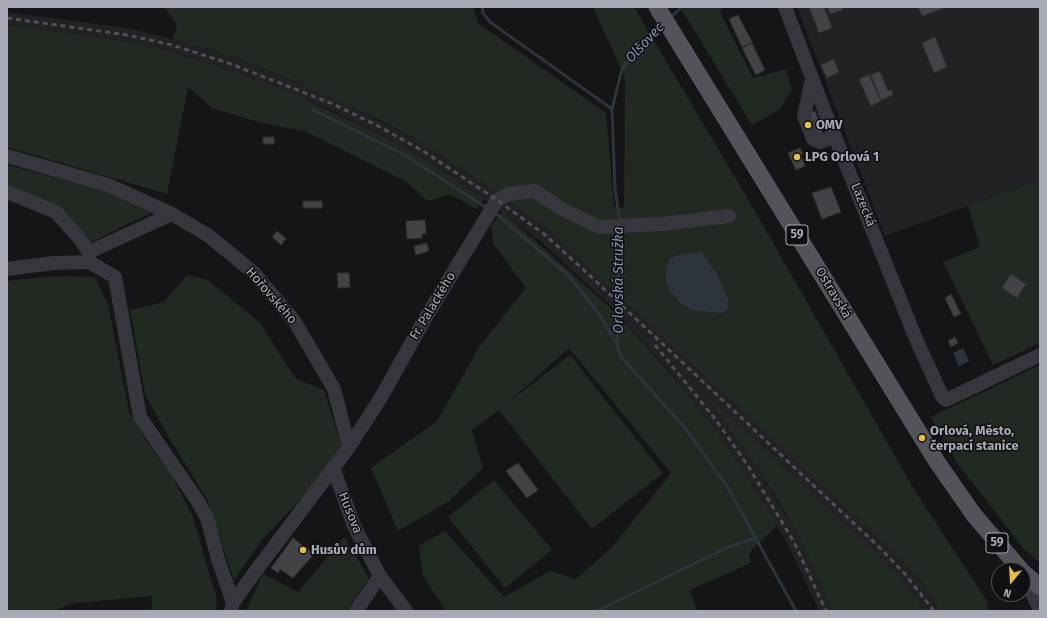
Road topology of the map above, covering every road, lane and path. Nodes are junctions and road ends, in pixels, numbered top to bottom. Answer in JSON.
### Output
{"nodes":[{"id":1,"x":657,"y":7,"type":"edge"},
{"id":2,"x":785,"y":7,"type":"edge"},
{"id":3,"x":812,"y":78,"type":"junction"},
{"id":4,"x":835,"y":136,"type":"junction"},
{"id":5,"x":7,"y":156,"type":"edge"},
{"id":6,"x":7,"y":192,"type":"edge"},
{"id":7,"x":172,"y":214,"type":"junction"},
{"id":8,"x":729,"y":216,"type":"dead end"},
{"id":9,"x":89,"y":257,"type":"junction"},
{"id":10,"x":7,"y":269,"type":"edge"},
{"id":11,"x":1040,"y":355,"type":"edge"},
{"id":12,"x":349,"y":447,"type":"junction"},
{"id":13,"x":334,"y":470,"type":"junction"},
{"id":14,"x":1014,"y":562,"type":"edge"},
{"id":15,"x":380,"y":576,"type":"junction"},
{"id":16,"x":1031,"y":580,"type":"edge"},
{"id":17,"x":1040,"y":587,"type":"edge"},
{"id":18,"x":1031,"y":590,"type":"edge"},
{"id":19,"x":232,"y":607,"type":"edge"},
{"id":20,"x":1040,"y":610,"type":"edge"},
{"id":21,"x":356,"y":611,"type":"edge"},
{"id":22,"x":406,"y":611,"type":"edge"}],
"edges":[{"from":1,"to":14,"type":"main road","name":"Ostravská","number":"59"},
{"from":2,"to":3,"type":"street","name":"Lazecká"},
{"from":3,"to":4,"type":"street","name":"Lazecká"},
{"from":3,"to":4,"type":"street"},
{"from":4,"to":11,"type":"street","name":"Lazecká"},
{"from":5,"to":7,"type":"street","name":"Hořovského"},
{"from":6,"to":9,"type":"street"},
{"from":7,"to":9,"type":"street"},
{"from":7,"to":12,"type":"street","name":"Hořovského"},
{"from":8,"to":12,"type":"street","name":"Fr. Palackého"},
{"from":9,"to":10,"type":"street"},
{"from":9,"to":19,"type":"street"},
{"from":12,"to":13,"type":"street","name":"Fr. Palackého"},
{"from":13,"to":15,"type":"street","name":"Husova"},
{"from":13,"to":19,"type":"street","name":"Fr. Palackého"},
{"from":15,"to":21,"type":"street"},
{"from":15,"to":22,"type":"street","name":"Husova"},
{"from":16,"to":17,"type":"main road"},
{"from":18,"to":20,"type":"street"}]}
